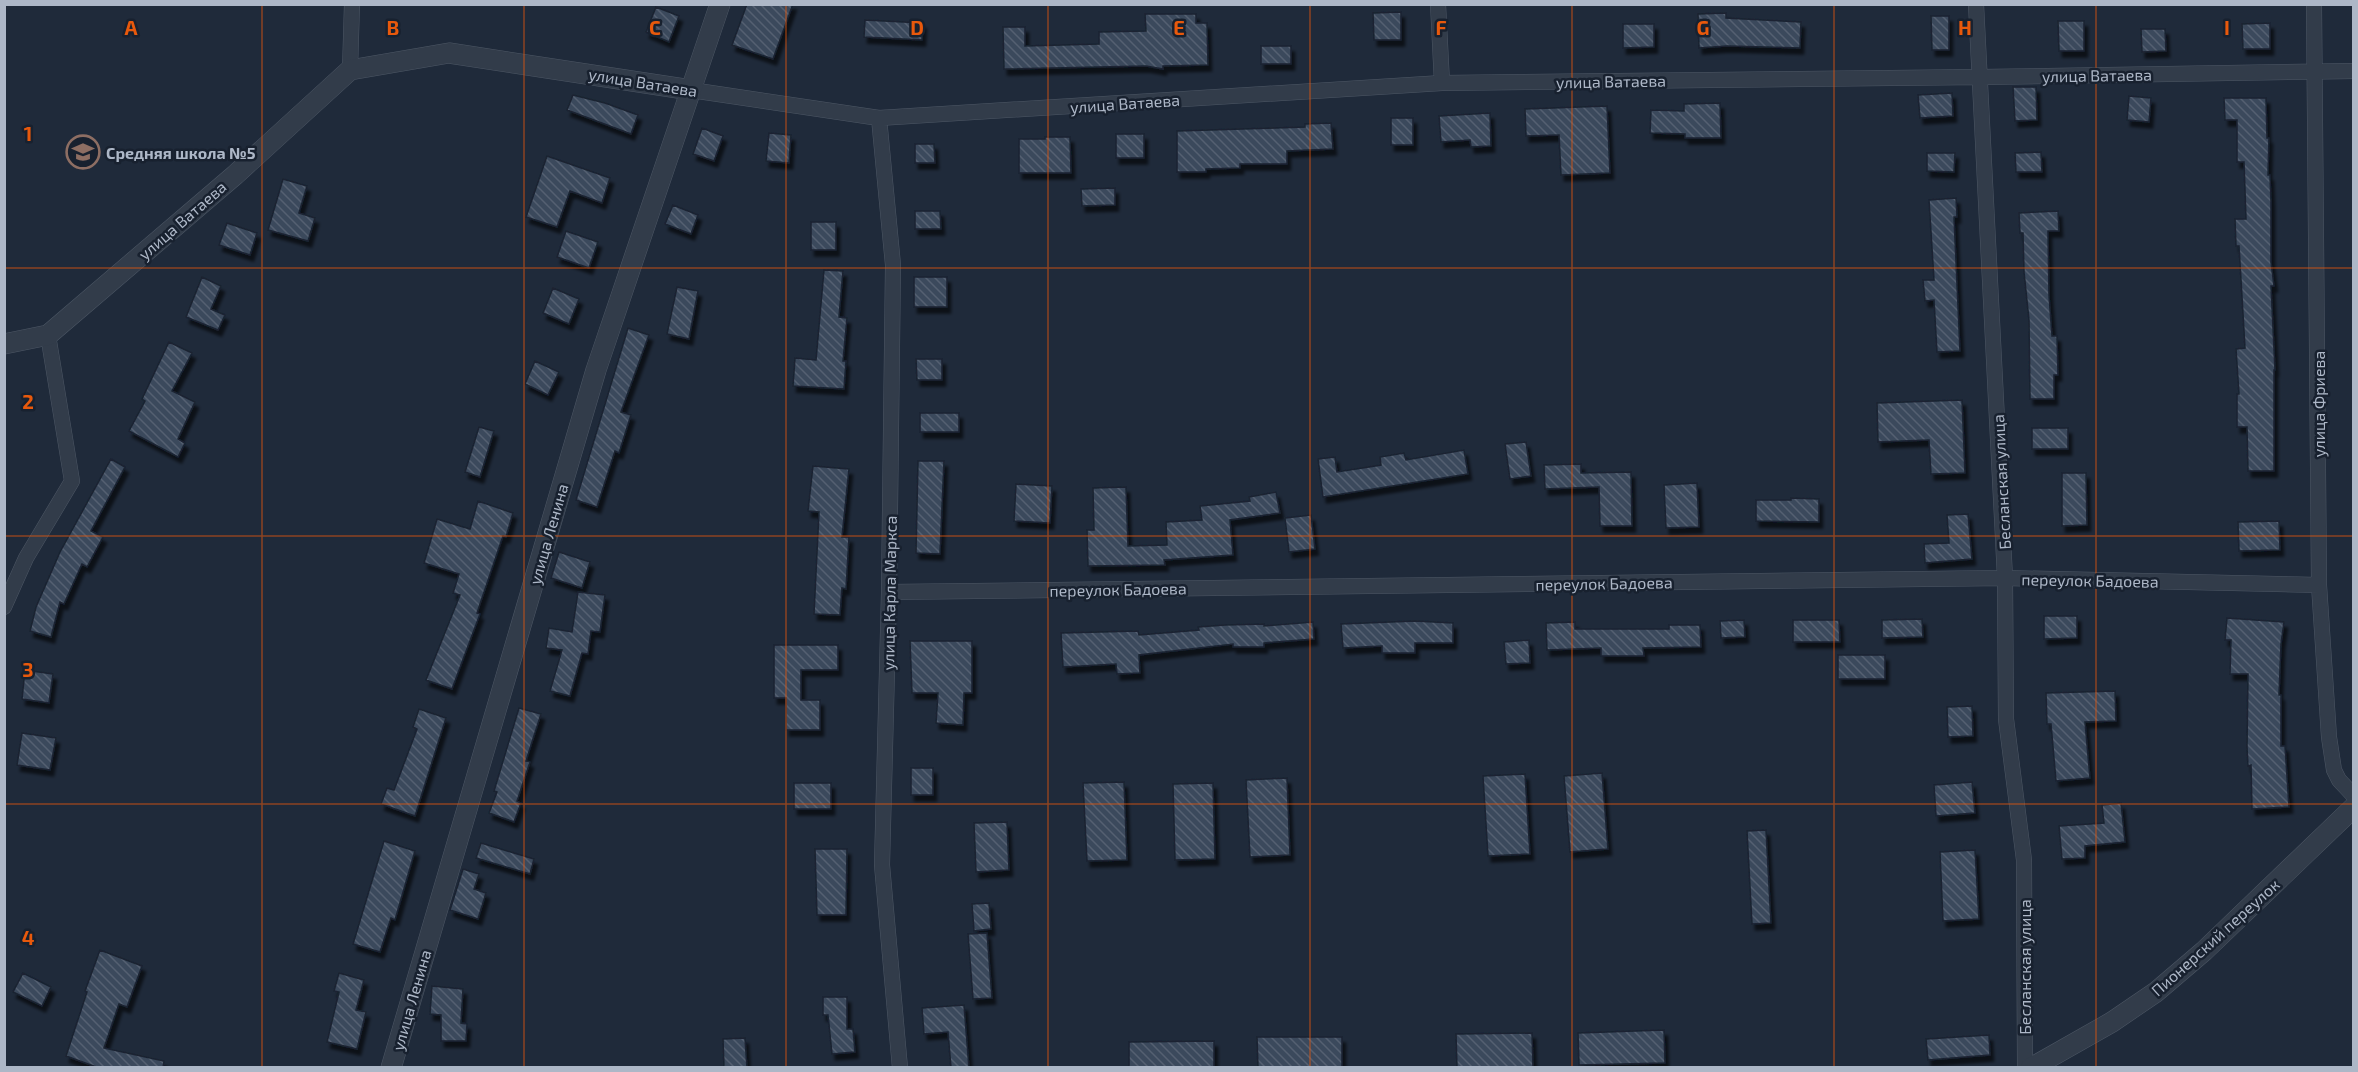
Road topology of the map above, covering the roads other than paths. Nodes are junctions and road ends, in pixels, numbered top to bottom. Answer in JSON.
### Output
{"nodes":[{"id":1,"x":352,"y":4,"type":"edge"},
{"id":2,"x":720,"y":4,"type":"edge"},
{"id":3,"x":1438,"y":4,"type":"edge"},
{"id":4,"x":1976,"y":4,"type":"edge"},
{"id":5,"x":2314,"y":4,"type":"edge"},
{"id":6,"x":350,"y":70,"type":"junction"},
{"id":7,"x":2354,"y":70,"type":"edge"},
{"id":8,"x":2316,"y":71,"type":"junction"},
{"id":9,"x":1980,"y":77,"type":"junction"},
{"id":10,"x":1442,"y":83,"type":"junction"},
{"id":11,"x":691,"y":90,"type":"junction"},
{"id":12,"x":879,"y":118,"type":"junction"},
{"id":13,"x":48,"y":335,"type":"junction"},
{"id":14,"x":4,"y":344,"type":"edge"},
{"id":15,"x":2006,"y":578,"type":"junction"},
{"id":16,"x":2319,"y":585,"type":"junction"},
{"id":17,"x":890,"y":592,"type":"junction"},
{"id":18,"x":4,"y":607,"type":"edge"},
{"id":19,"x":2354,"y":796,"type":"edge"},
{"id":20,"x":2354,"y":807,"type":"edge"},
{"id":21,"x":392,"y":1068,"type":"edge"},
{"id":22,"x":900,"y":1068,"type":"edge"},
{"id":23,"x":2025,"y":1068,"type":"edge"},
{"id":24,"x":2031,"y":1068,"type":"edge"}],
"edges":[{"from":1,"to":6,"type":"street"},
{"from":2,"to":11,"type":"street","name":"улица Ленина"},
{"from":3,"to":10,"type":"street"},
{"from":4,"to":9,"type":"street","name":"Бесланская улица"},
{"from":5,"to":8,"type":"street","name":"улица Фриева"},
{"from":6,"to":11,"type":"street","name":"улица Ватаева"},
{"from":6,"to":13,"type":"street","name":"улица Ватаева"},
{"from":7,"to":8,"type":"street","name":"улица Ватаева"},
{"from":8,"to":9,"type":"street","name":"улица Ватаева"},
{"from":8,"to":16,"type":"street","name":"улица Фриева"},
{"from":9,"to":10,"type":"street","name":"улица Ватаева"},
{"from":9,"to":15,"type":"street","name":"Бесланская улица"},
{"from":10,"to":12,"type":"street","name":"улица Ватаева"},
{"from":11,"to":12,"type":"street","name":"улица Ватаева"},
{"from":11,"to":21,"type":"street","name":"улица Ленина"},
{"from":12,"to":17,"type":"street","name":"улица Карла Маркса"},
{"from":13,"to":14,"type":"street","name":"улица Ватаева"},
{"from":13,"to":18,"type":"street"},
{"from":15,"to":16,"type":"street","name":"переулок Бадоева"},
{"from":15,"to":17,"type":"street","name":"переулок Бадоева"},
{"from":15,"to":23,"type":"street","name":"Бесланская улица"},
{"from":16,"to":19,"type":"street","name":"улица Фриева"},
{"from":17,"to":22,"type":"street","name":"улица Карла Маркса"},
{"from":20,"to":24,"type":"street","name":"Пионерский переулок"}]}
